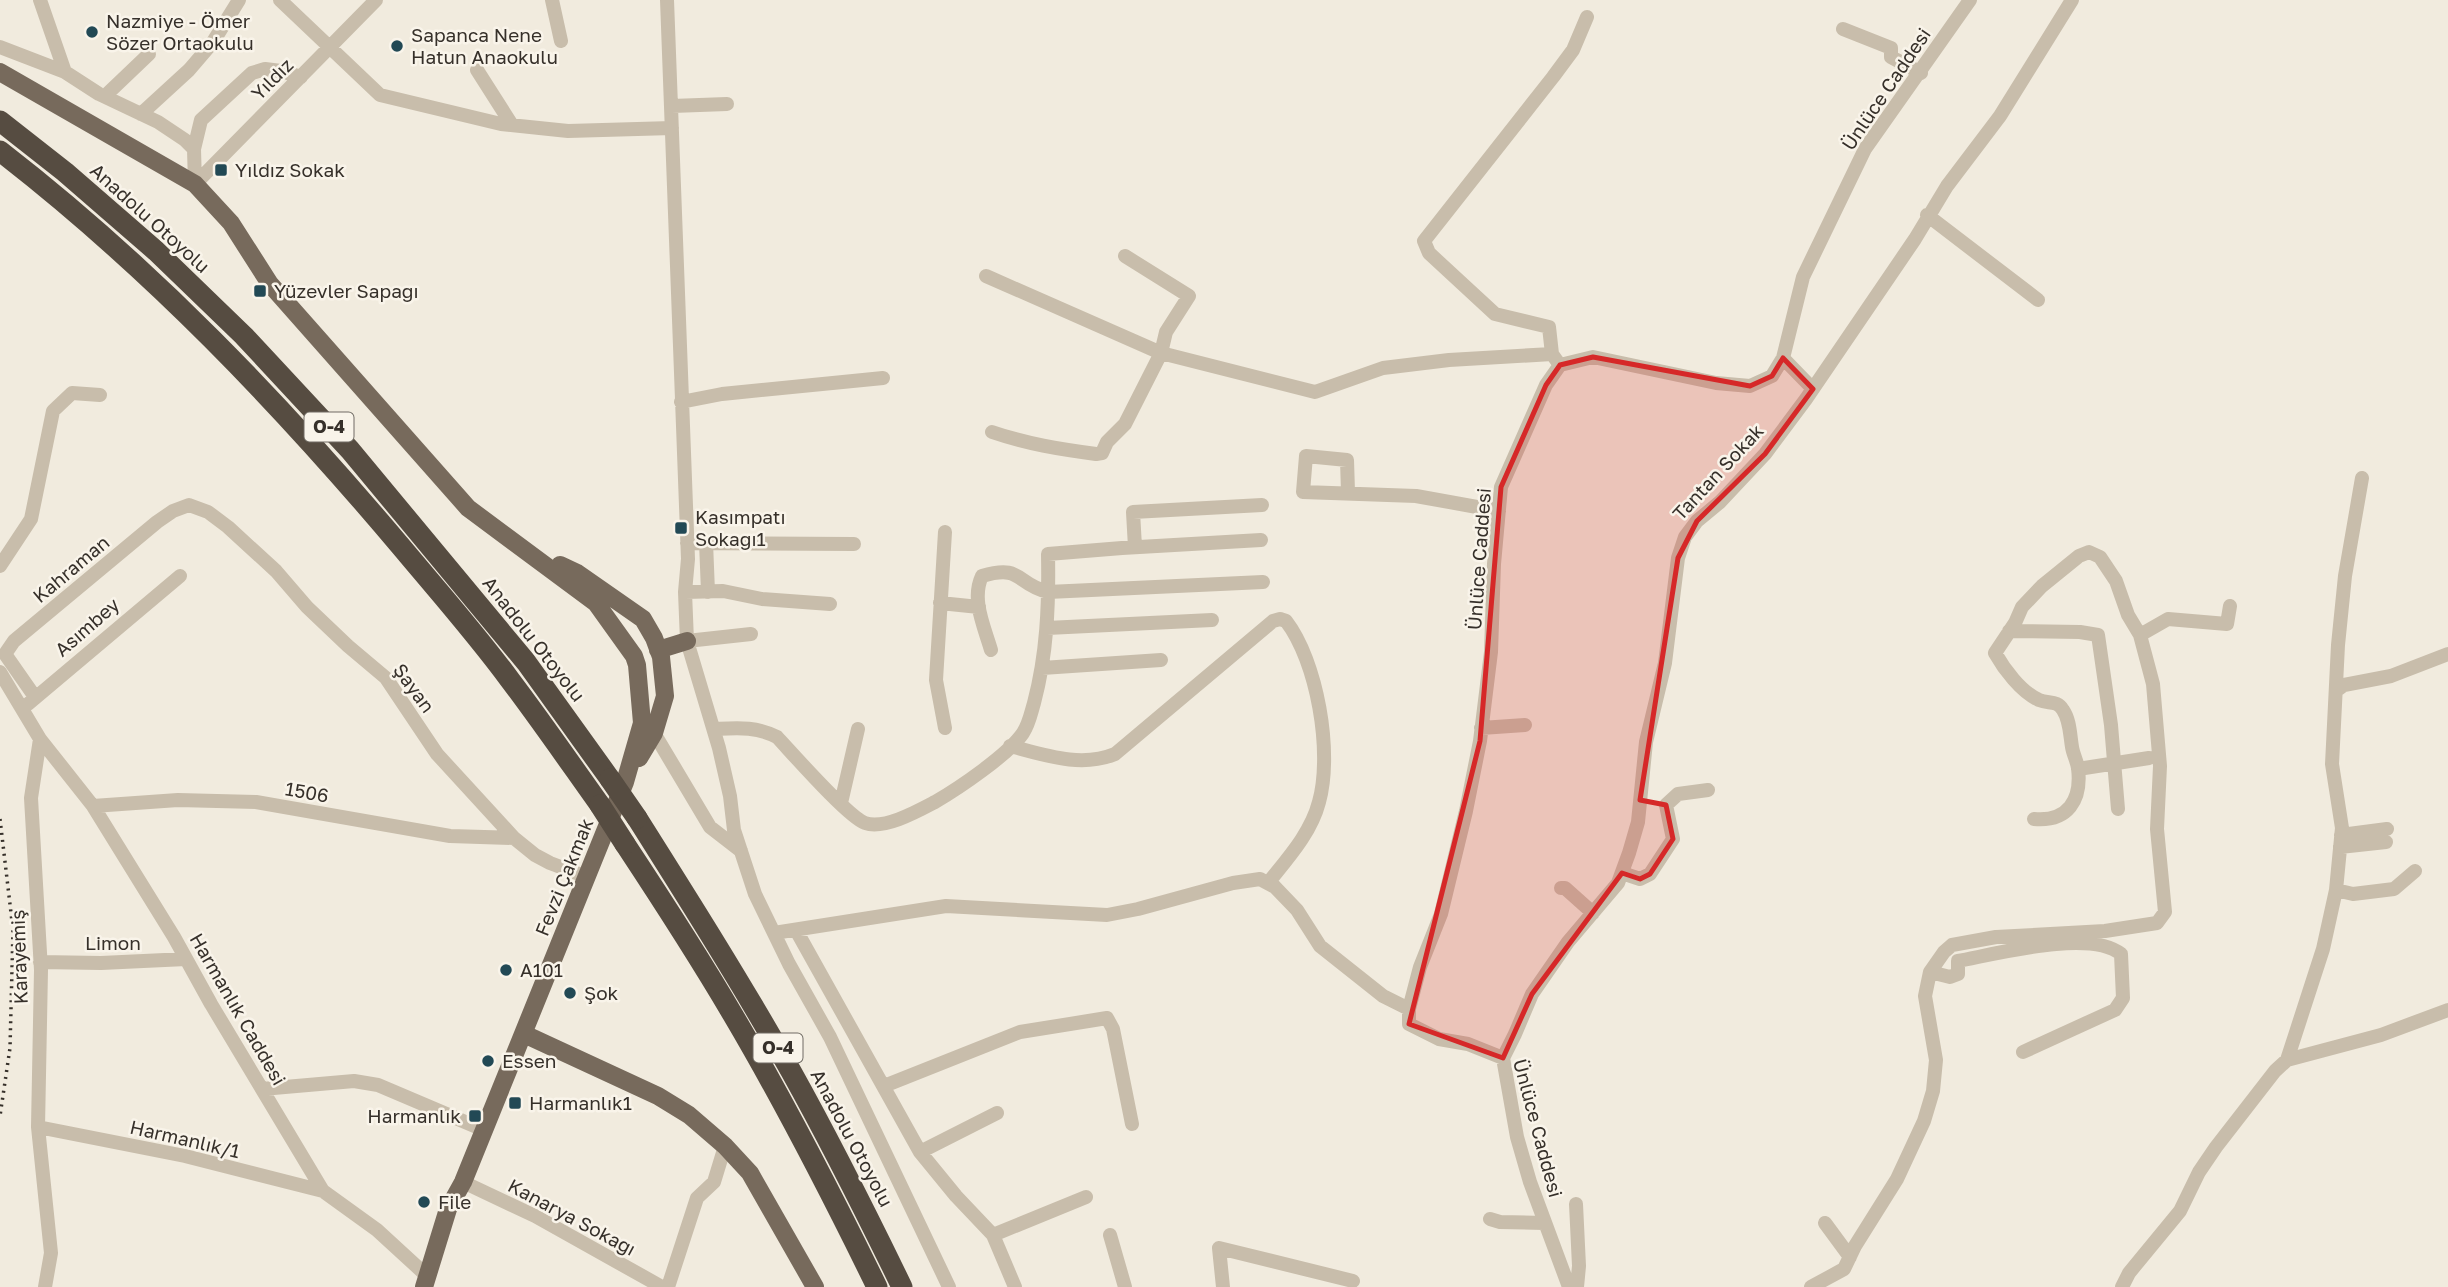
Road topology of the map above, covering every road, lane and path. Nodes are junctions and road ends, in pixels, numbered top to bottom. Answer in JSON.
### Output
{"nodes":[{"id":1,"x":40,"y":0,"type":"edge"},
{"id":2,"x":239,"y":0,"type":"edge"},
{"id":3,"x":280,"y":0,"type":"edge"},
{"id":4,"x":552,"y":0,"type":"edge"},
{"id":5,"x":667,"y":0,"type":"edge"},
{"id":6,"x":1970,"y":0,"type":"edge"},
{"id":7,"x":2072,"y":0,"type":"edge"},
{"id":8,"x":370,"y":2,"type":"edge"},
{"id":9,"x":1587,"y":17,"type":"dead end"},
{"id":10,"x":1843,"y":29,"type":"dead end"},
{"id":11,"x":561,"y":41,"type":"dead end"},
{"id":12,"x":0,"y":47,"type":"edge"},
{"id":13,"x":329,"y":48,"type":"junction"},
{"id":14,"x":149,"y":54,"type":"dead end"},
{"id":15,"x":477,"y":70,"type":"dead end"},
{"id":16,"x":0,"y":72,"type":"edge"},
{"id":17,"x":65,"y":72,"type":"junction"},
{"id":18,"x":1921,"y":73,"type":"junction"},
{"id":19,"x":301,"y":77,"type":"junction"},
{"id":20,"x":105,"y":96,"type":"junction"},
{"id":21,"x":727,"y":104,"type":"dead end"},
{"id":22,"x":671,"y":106,"type":"junction"},
{"id":23,"x":141,"y":114,"type":"junction"},
{"id":24,"x":0,"y":121,"type":"edge"},
{"id":25,"x":512,"y":125,"type":"junction"},
{"id":26,"x":672,"y":128,"type":"junction"},
{"id":27,"x":194,"y":149,"type":"junction"},
{"id":28,"x":0,"y":152,"type":"edge"},
{"id":29,"x":195,"y":184,"type":"junction"},
{"id":30,"x":1927,"y":215,"type":"junction"},
{"id":31,"x":1125,"y":256,"type":"dead end"},
{"id":32,"x":986,"y":276,"type":"dead end"},
{"id":33,"x":2038,"y":300,"type":"dead end"},
{"id":34,"x":1161,"y":353,"type":"junction"},
{"id":35,"x":1783,"y":358,"type":"junction"},
{"id":36,"x":1556,"y":359,"type":"junction"},
{"id":37,"x":883,"y":378,"type":"dead end"},
{"id":38,"x":1813,"y":389,"type":"junction"},
{"id":39,"x":100,"y":395,"type":"dead end"},
{"id":40,"x":681,"y":402,"type":"junction"},
{"id":41,"x":992,"y":432,"type":"dead end"},
{"id":42,"x":2362,"y":478,"type":"dead end"},
{"id":43,"x":1348,"y":492,"type":"dead end"},
{"id":44,"x":1262,"y":505,"type":"dead end"},
{"id":45,"x":173,"y":511,"type":"joint"},
{"id":46,"x":1499,"y":512,"type":"junction"},
{"id":47,"x":946,"y":533,"type":"dead end"},
{"id":48,"x":507,"y":538,"type":"junction"},
{"id":49,"x":1261,"y":540,"type":"dead end"},
{"id":50,"x":706,"y":542,"type":"junction"},
{"id":51,"x":687,"y":543,"type":"junction"},
{"id":52,"x":854,"y":544,"type":"dead end"},
{"id":53,"x":1135,"y":547,"type":"junction"},
{"id":54,"x":0,"y":566,"type":"edge"},
{"id":55,"x":180,"y":576,"type":"dead end"},
{"id":56,"x":1263,"y":582,"type":"dead end"},
{"id":57,"x":685,"y":592,"type":"junction"},
{"id":58,"x":708,"y":592,"type":"junction"},
{"id":59,"x":1048,"y":592,"type":"junction"},
{"id":60,"x":940,"y":603,"type":"junction"},
{"id":61,"x":830,"y":604,"type":"dead end"},
{"id":62,"x":2230,"y":606,"type":"dead end"},
{"id":63,"x":979,"y":607,"type":"junction"},
{"id":64,"x":1212,"y":620,"type":"dead end"},
{"id":65,"x":1047,"y":628,"type":"junction"},
{"id":66,"x":2009,"y":631,"type":"junction"},
{"id":67,"x":751,"y":634,"type":"dead end"},
{"id":68,"x":2140,"y":635,"type":"junction"},
{"id":69,"x":688,"y":641,"type":"junction"},
{"id":70,"x":656,"y":644,"type":"junction"},
{"id":71,"x":991,"y":650,"type":"dead end"},
{"id":72,"x":2448,"y":654,"type":"edge"},
{"id":73,"x":1161,"y":660,"type":"dead end"},
{"id":74,"x":635,"y":661,"type":"junction"},
{"id":75,"x":1042,"y":668,"type":"junction"},
{"id":76,"x":664,"y":671,"type":"junction"},
{"id":77,"x":0,"y":672,"type":"edge"},
{"id":78,"x":2336,"y":691,"type":"junction"},
{"id":79,"x":35,"y":697,"type":"junction"},
{"id":80,"x":21,"y":709,"type":"junction"},
{"id":81,"x":1525,"y":725,"type":"dead end"},
{"id":82,"x":945,"y":728,"type":"dead end"},
{"id":83,"x":1481,"y":728,"type":"junction"},
{"id":84,"x":858,"y":729,"type":"dead end"},
{"id":85,"x":714,"y":730,"type":"junction"},
{"id":86,"x":654,"y":733,"type":"junction"},
{"id":87,"x":40,"y":738,"type":"junction"},
{"id":88,"x":1010,"y":746,"type":"junction"},
{"id":89,"x":2149,"y":758,"type":"dead end"},
{"id":90,"x":2114,"y":763,"type":"junction"},
{"id":91,"x":2078,"y":769,"type":"junction"},
{"id":92,"x":617,"y":780,"type":"junction"},
{"id":93,"x":1708,"y":790,"type":"dead end"},
{"id":94,"x":1640,"y":802,"type":"junction"},
{"id":95,"x":841,"y":803,"type":"junction"},
{"id":96,"x":1666,"y":805,"type":"junction"},
{"id":97,"x":93,"y":806,"type":"junction"},
{"id":98,"x":2118,"y":809,"type":"dead end"},
{"id":99,"x":2034,"y":819,"type":"dead end"},
{"id":100,"x":2386,"y":836,"type":"dead end"},
{"id":101,"x":514,"y":838,"type":"junction"},
{"id":102,"x":2340,"y":841,"type":"junction"},
{"id":103,"x":742,"y":852,"type":"junction"},
{"id":104,"x":2415,"y":871,"type":"dead end"},
{"id":105,"x":1622,"y":873,"type":"junction"},
{"id":106,"x":587,"y":877,"type":"junction"},
{"id":107,"x":1268,"y":883,"type":"junction"},
{"id":108,"x":1561,"y":888,"type":"dead end"},
{"id":109,"x":2336,"y":890,"type":"junction"},
{"id":110,"x":1593,"y":913,"type":"junction"},
{"id":111,"x":796,"y":930,"type":"junction"},
{"id":112,"x":774,"y":933,"type":"junction"},
{"id":113,"x":186,"y":959,"type":"junction"},
{"id":114,"x":40,"y":962,"type":"junction"},
{"id":115,"x":1930,"y":972,"type":"junction"},
{"id":116,"x":1409,"y":1009,"type":"junction"},
{"id":117,"x":2448,"y":1010,"type":"edge"},
{"id":118,"x":524,"y":1034,"type":"junction"},
{"id":119,"x":2023,"y":1052,"type":"dead end"},
{"id":120,"x":1503,"y":1058,"type":"junction"},
{"id":121,"x":2287,"y":1060,"type":"junction"},
{"id":122,"x":884,"y":1086,"type":"junction"},
{"id":123,"x":262,"y":1089,"type":"junction"},
{"id":124,"x":997,"y":1113,"type":"dead end"},
{"id":125,"x":1132,"y":1124,"type":"dead end"},
{"id":126,"x":38,"y":1127,"type":"junction"},
{"id":127,"x":484,"y":1130,"type":"junction"},
{"id":128,"x":725,"y":1146,"type":"junction"},
{"id":129,"x":920,"y":1152,"type":"junction"},
{"id":130,"x":463,"y":1182,"type":"junction"},
{"id":131,"x":323,"y":1191,"type":"junction"},
{"id":132,"x":1086,"y":1197,"type":"dead end"},
{"id":133,"x":1576,"y":1204,"type":"dead end"},
{"id":134,"x":1490,"y":1219,"type":"dead end"},
{"id":135,"x":1544,"y":1223,"type":"junction"},
{"id":136,"x":1825,"y":1223,"type":"dead end"},
{"id":137,"x":993,"y":1235,"type":"junction"},
{"id":138,"x":1110,"y":1235,"type":"dead end"},
{"id":139,"x":1850,"y":1257,"type":"junction"},
{"id":140,"x":1353,"y":1281,"type":"dead end"},
{"id":141,"x":428,"y":1283,"type":"edge"},
{"id":142,"x":45,"y":1287,"type":"edge"},
{"id":143,"x":662,"y":1287,"type":"edge"},
{"id":144,"x":668,"y":1287,"type":"edge"},
{"id":145,"x":815,"y":1287,"type":"edge"},
{"id":146,"x":877,"y":1287,"type":"edge"},
{"id":147,"x":902,"y":1287,"type":"edge"},
{"id":148,"x":949,"y":1287,"type":"edge"},
{"id":149,"x":1014,"y":1287,"type":"edge"},
{"id":150,"x":1125,"y":1287,"type":"edge"},
{"id":151,"x":1223,"y":1287,"type":"edge"},
{"id":152,"x":1569,"y":1287,"type":"edge"},
{"id":153,"x":1577,"y":1287,"type":"edge"},
{"id":154,"x":1811,"y":1287,"type":"edge"},
{"id":155,"x":2122,"y":1287,"type":"edge"}],
"edges":[{"from":1,"to":17,"type":"street"},
{"from":2,"to":23,"type":"street"},
{"from":3,"to":13,"type":"street"},
{"from":4,"to":11,"type":"street"},
{"from":5,"to":22,"type":"street"},
{"from":6,"to":18,"type":"street","name":"Ünlüce Caddesi"},
{"from":7,"to":30,"type":"street","name":"Tantan Sokak"},
{"from":8,"to":13,"type":"street","name":"Yıldız"},
{"from":9,"to":36,"type":"street"},
{"from":10,"to":18,"type":"street"},
{"from":12,"to":17,"type":"street"},
{"from":13,"to":19,"type":"street","name":"Yıldız"},
{"from":13,"to":25,"type":"street"},
{"from":14,"to":20,"type":"street"},
{"from":15,"to":25,"type":"street"},
{"from":16,"to":29,"type":"main road"},
{"from":17,"to":20,"type":"street"},
{"from":18,"to":35,"type":"street","name":"Ünlüce Caddesi"},
{"from":19,"to":27,"type":"street"},
{"from":19,"to":29,"type":"street","name":"Yıldız"},
{"from":20,"to":23,"type":"street"},
{"from":21,"to":22,"type":"street"},
{"from":22,"to":26,"type":"street"},
{"from":23,"to":27,"type":"street"},
{"from":24,"to":92,"type":"highway","name":"Anadolu Otoyolu","number":"O-4"},
{"from":25,"to":26,"type":"street"},
{"from":26,"to":40,"type":"street"},
{"from":27,"to":29,"type":"street"},
{"from":28,"to":146,"type":"highway","number":"O-4","bridge":true},
{"from":29,"to":48,"type":"main road"},
{"from":30,"to":33,"type":"street"},
{"from":30,"to":38,"type":"street","name":"Tantan Sokak"},
{"from":31,"to":34,"type":"street"},
{"from":32,"to":34,"type":"street"},
{"from":34,"to":36,"type":"street"},
{"from":34,"to":41,"type":"street"},
{"from":35,"to":36,"type":"street"},
{"from":35,"to":38,"type":"street"},
{"from":36,"to":46,"type":"street","name":"Ünlüce Caddesi"},
{"from":37,"to":40,"type":"street"},
{"from":38,"to":94,"type":"street","name":"Tantan Sokak"},
{"from":39,"to":54,"type":"street"},
{"from":40,"to":51,"type":"street"},
{"from":42,"to":78,"type":"street"},
{"from":43,"to":46,"type":"street"},
{"from":44,"to":53,"type":"street"},
{"from":45,"to":79,"type":"street","name":"Kahraman"},
{"from":45,"to":101,"type":"street","name":"Şayan"},
{"from":46,"to":83,"type":"street","name":"Ünlüce Caddesi"},
{"from":47,"to":60,"type":"street"},
{"from":48,"to":70,"type":"main road"},
{"from":48,"to":74,"type":"main road"},
{"from":49,"to":53,"type":"street"},
{"from":50,"to":51,"type":"street"},
{"from":50,"to":52,"type":"street"},
{"from":50,"to":58,"type":"street"},
{"from":51,"to":57,"type":"street"},
{"from":53,"to":59,"type":"street"},
{"from":55,"to":79,"type":"street","name":"Asımbey"},
{"from":56,"to":59,"type":"street"},
{"from":57,"to":58,"type":"street"},
{"from":57,"to":69,"type":"street"},
{"from":58,"to":61,"type":"street"},
{"from":59,"to":63,"type":"street"},
{"from":59,"to":65,"type":"street"},
{"from":60,"to":63,"type":"street"},
{"from":60,"to":82,"type":"street"},
{"from":62,"to":68,"type":"street"},
{"from":63,"to":71,"type":"street"},
{"from":64,"to":65,"type":"street"},
{"from":65,"to":75,"type":"street"},
{"from":66,"to":68,"type":"street"},
{"from":66,"to":90,"type":"street"},
{"from":66,"to":91,"type":"street"},
{"from":67,"to":69,"type":"street"},
{"from":68,"to":115,"type":"street"},
{"from":69,"to":70,"type":"main road"},
{"from":69,"to":85,"type":"street"},
{"from":70,"to":74,"type":"main road"},
{"from":70,"to":76,"type":"main road"},
{"from":72,"to":78,"type":"street"},
{"from":73,"to":75,"type":"street"},
{"from":74,"to":76,"type":"main road"},
{"from":74,"to":92,"type":"main road"},
{"from":75,"to":88,"type":"street"},
{"from":76,"to":86,"type":"main road"},
{"from":77,"to":80,"type":"street"},
{"from":78,"to":102,"type":"street"},
{"from":79,"to":80,"type":"street","name":"Asımbey"},
{"from":80,"to":87,"type":"street"},
{"from":81,"to":83,"type":"street"},
{"from":83,"to":116,"type":"street","name":"Ünlüce Caddesi"},
{"from":84,"to":95,"type":"street"},
{"from":85,"to":95,"type":"street"},
{"from":85,"to":103,"type":"street"},
{"from":86,"to":92,"type":"main road"},
{"from":86,"to":103,"type":"street"},
{"from":87,"to":97,"type":"street","name":"Harmanlık Caddesi"},
{"from":87,"to":114,"type":"street","name":"Karayemiş"},
{"from":88,"to":95,"type":"street"},
{"from":88,"to":107,"type":"street"},
{"from":89,"to":90,"type":"street"},
{"from":90,"to":91,"type":"street"},
{"from":90,"to":98,"type":"street"},
{"from":91,"to":99,"type":"street"},
{"from":92,"to":106,"type":"main road","name":"Fevzi Çakmak"},
{"from":92,"to":147,"type":"highway","name":"Anadolu Otoyolu","number":"O-4","bridge":true},
{"from":93,"to":96,"type":"street"},
{"from":94,"to":96,"type":"street"},
{"from":94,"to":105,"type":"street","name":"Tantan Sokak"},
{"from":96,"to":105,"type":"street"},
{"from":97,"to":101,"type":"street","name":"1506"},
{"from":97,"to":113,"type":"street","name":"Harmanlık Caddesi"},
{"from":100,"to":102,"type":"street"},
{"from":101,"to":106,"type":"street","name":"Şayan"},
{"from":102,"to":109,"type":"street"},
{"from":103,"to":112,"type":"street"},
{"from":104,"to":109,"type":"street"},
{"from":105,"to":110,"type":"street","name":"Tantan Sokak"},
{"from":106,"to":118,"type":"main road","name":"Fevzi Çakmak"},
{"from":107,"to":111,"type":"street"},
{"from":107,"to":116,"type":"street"},
{"from":108,"to":110,"type":"street"},
{"from":109,"to":121,"type":"street"},
{"from":110,"to":120,"type":"street","name":"Tantan Sokak"},
{"from":111,"to":112,"type":"street"},
{"from":111,"to":122,"type":"street"},
{"from":112,"to":148,"type":"street"},
{"from":113,"to":114,"type":"street","name":"Limon"},
{"from":113,"to":123,"type":"street","name":"Harmanlık Caddesi"},
{"from":114,"to":126,"type":"street","name":"Karayemiş"},
{"from":115,"to":119,"type":"street"},
{"from":115,"to":139,"type":"street"},
{"from":116,"to":120,"type":"street","name":"Ünlüce Caddesi"},
{"from":117,"to":121,"type":"street"},
{"from":118,"to":127,"type":"main road","name":"Fevzi Çakmak"},
{"from":118,"to":128,"type":"main road"},
{"from":120,"to":135,"type":"street","name":"Ünlüce Caddesi"},
{"from":121,"to":155,"type":"street"},
{"from":122,"to":125,"type":"street"},
{"from":122,"to":129,"type":"street"},
{"from":123,"to":127,"type":"street"},
{"from":123,"to":131,"type":"street","name":"Harmanlık Caddesi"},
{"from":124,"to":129,"type":"street"},
{"from":126,"to":131,"type":"street","name":"Harmanlık/1"},
{"from":126,"to":142,"type":"street","name":"Karayemiş"},
{"from":127,"to":130,"type":"main road","name":"Fevzi Çakmak"},
{"from":128,"to":144,"type":"street"},
{"from":128,"to":145,"type":"main road"},
{"from":129,"to":137,"type":"street"},
{"from":130,"to":141,"type":"main road","name":"Fevzi Çakmak"},
{"from":130,"to":143,"type":"street","name":"Kanarya Sokağı"},
{"from":131,"to":141,"type":"street","name":"Harmanlık Caddesi"},
{"from":132,"to":137,"type":"street"},
{"from":133,"to":153,"type":"street"},
{"from":134,"to":135,"type":"street"},
{"from":135,"to":152,"type":"street","name":"Ünlüce Caddesi"},
{"from":136,"to":139,"type":"street"},
{"from":137,"to":149,"type":"street"},
{"from":138,"to":150,"type":"street"},
{"from":139,"to":154,"type":"street"},
{"from":140,"to":151,"type":"street"}]}
